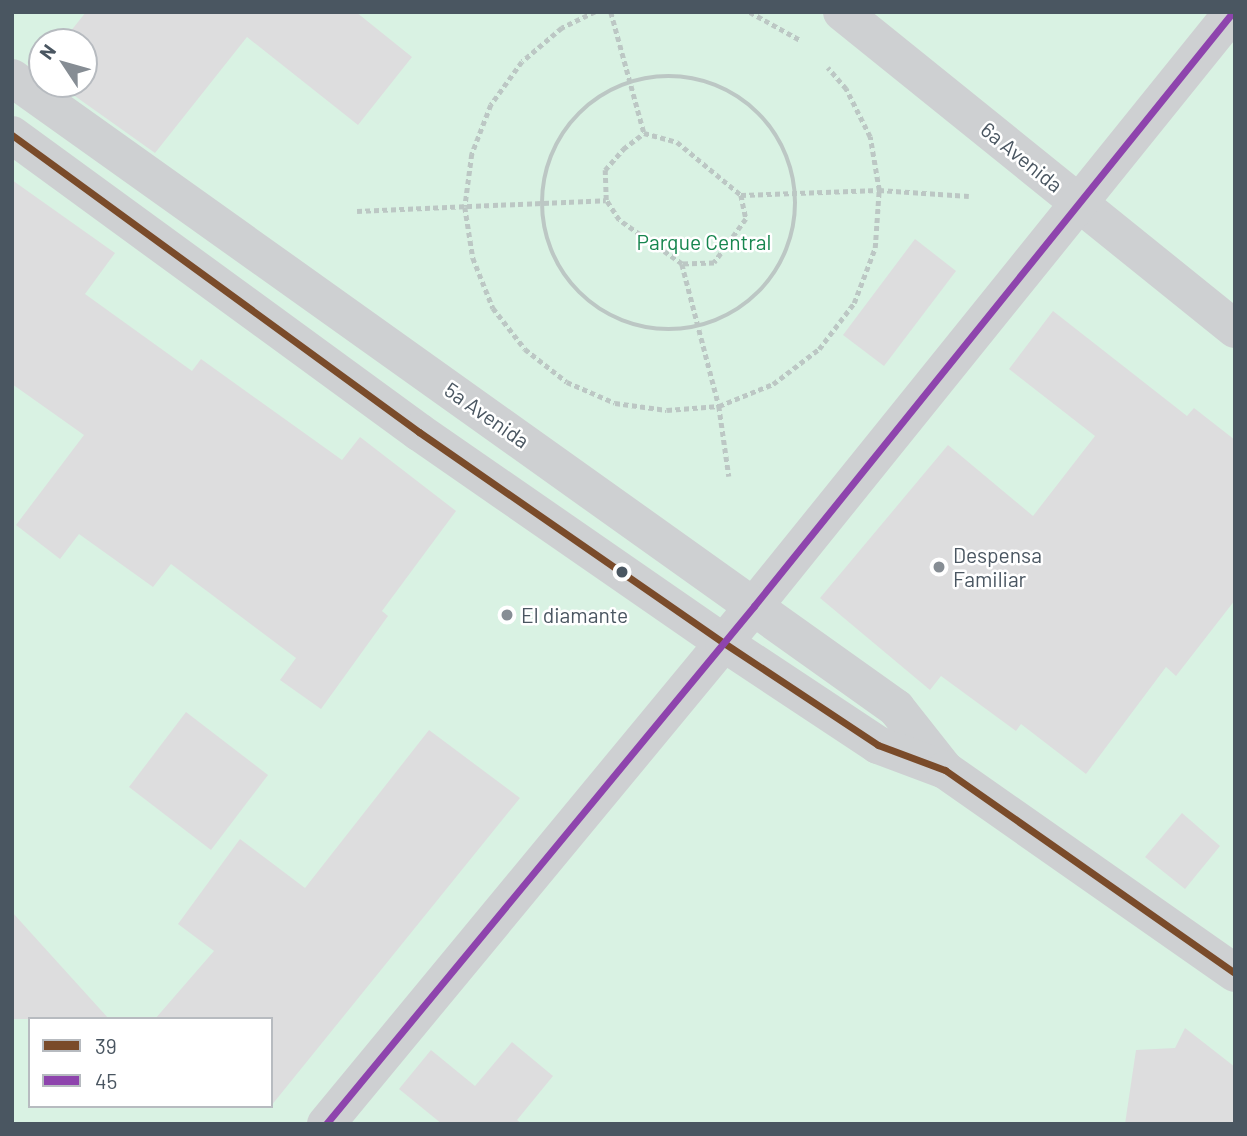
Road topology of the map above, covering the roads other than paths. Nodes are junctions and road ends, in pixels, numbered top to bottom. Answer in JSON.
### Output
{"nodes":[{"id":1,"x":842,"y":12,"type":"edge"},
{"id":2,"x":1233,"y":12,"type":"edge"},
{"id":3,"x":12,"y":78,"type":"edge"},
{"id":4,"x":12,"y":135,"type":"edge"},
{"id":5,"x":1081,"y":204,"type":"junction"},
{"id":6,"x":1235,"y":329,"type":"edge"},
{"id":7,"x":754,"y":606,"type":"junction"},
{"id":8,"x":724,"y":643,"type":"junction"},
{"id":9,"x":945,"y":770,"type":"junction"},
{"id":10,"x":1235,"y":973,"type":"edge"},
{"id":11,"x":326,"y":1124,"type":"edge"}],
"edges":[{"from":1,"to":5,"type":"street","name":"6a Avenida"},
{"from":2,"to":5,"type":"street"},
{"from":3,"to":7,"type":"street","name":"5a Avenida"},
{"from":4,"to":8,"type":"street","name":"5a Avenida"},
{"from":5,"to":6,"type":"street","name":"6a Avenida"},
{"from":5,"to":7,"type":"street"},
{"from":7,"to":8,"type":"street"},
{"from":7,"to":9,"type":"street","name":"5a Avenida"},
{"from":8,"to":9,"type":"street","name":"5a Avenida"},
{"from":8,"to":11,"type":"street"},
{"from":9,"to":10,"type":"street","name":"5a Avenida"}]}
